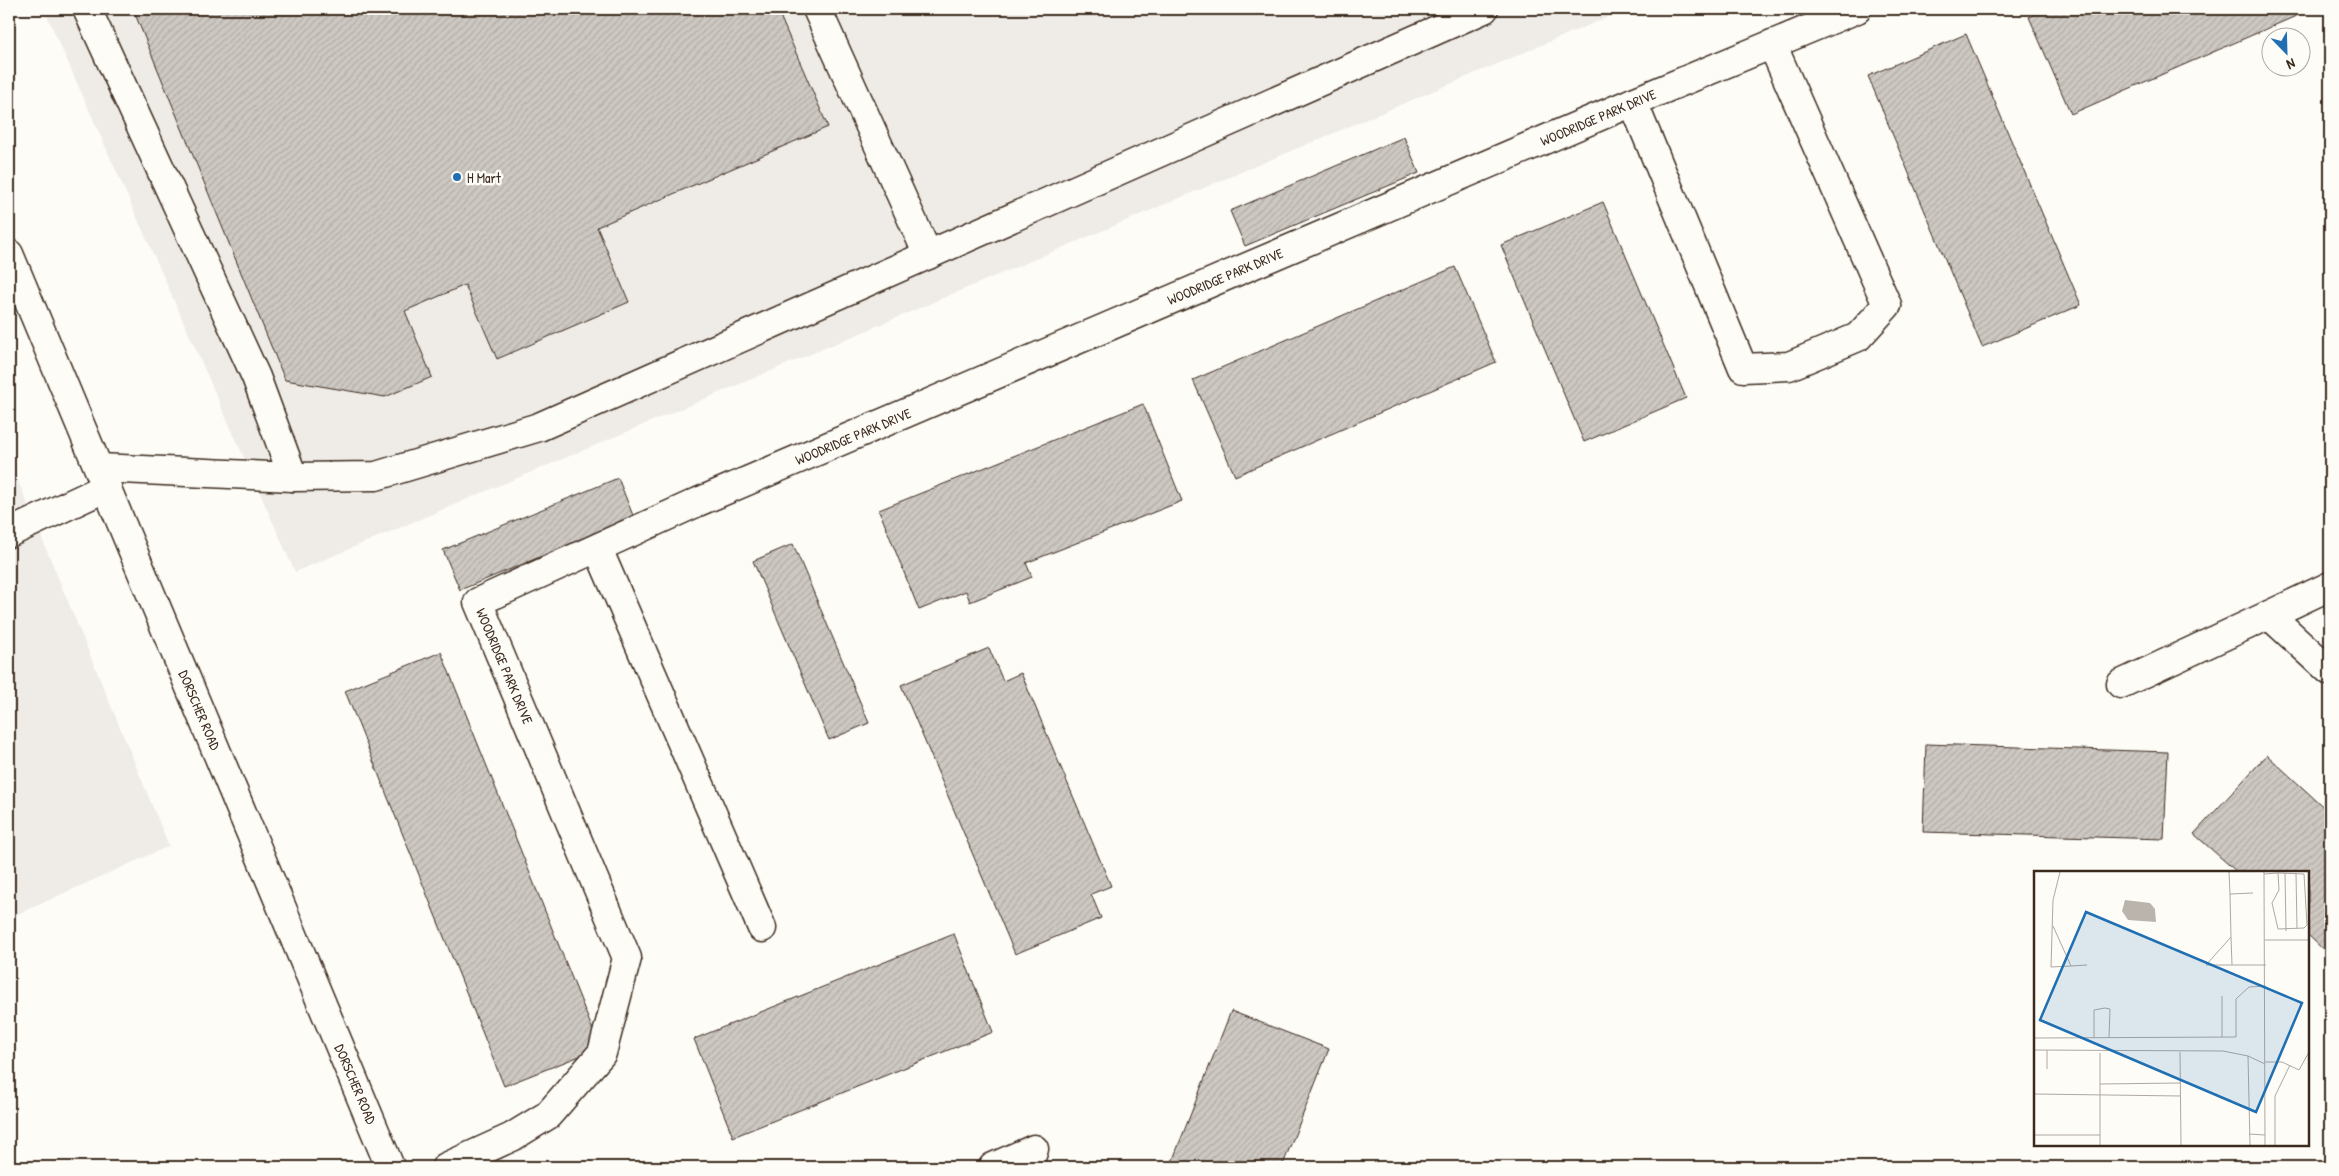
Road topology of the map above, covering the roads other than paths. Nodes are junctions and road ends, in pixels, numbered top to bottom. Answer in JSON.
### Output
{"nodes":[{"id":1,"x":88,"y":9,"type":"edge"},
{"id":2,"x":817,"y":9,"type":"edge"},
{"id":3,"x":1484,"y":9,"type":"edge"},
{"id":4,"x":1857,"y":9,"type":"edge"},
{"id":5,"x":1772,"y":44,"type":"junction"},
{"id":6,"x":1633,"y":102,"type":"junction"},
{"id":7,"x":9,"y":254,"type":"edge"},
{"id":8,"x":928,"y":255,"type":"junction"},
{"id":9,"x":293,"y":477,"type":"junction"},
{"id":10,"x":103,"y":478,"type":"junction"},
{"id":11,"x":9,"y":533,"type":"edge"},
{"id":12,"x":598,"y":549,"type":"junction"},
{"id":13,"x":2330,"y":586,"type":"edge"},
{"id":14,"x":2270,"y":615,"type":"junction"},
{"id":15,"x":2330,"y":671,"type":"edge"},
{"id":16,"x":2122,"y":684,"type":"dead end"},
{"id":17,"x":762,"y":928,"type":"dead end"},
{"id":18,"x":390,"y":1167,"type":"edge"},
{"id":19,"x":446,"y":1167,"type":"edge"},
{"id":20,"x":993,"y":1167,"type":"edge"},
{"id":21,"x":1028,"y":1167,"type":"edge"}],
"edges":[{"from":1,"to":9,"type":"street"},
{"from":2,"to":8,"type":"street"},
{"from":3,"to":8,"type":"street"},
{"from":4,"to":5,"type":"street","name":"WOODRIDGE PARK DRIVE"},
{"from":5,"to":6,"type":"street","name":"WOODRIDGE PARK DRIVE"},
{"from":5,"to":6,"type":"street"},
{"from":6,"to":12,"type":"street","name":"WOODRIDGE PARK DRIVE"},
{"from":7,"to":10,"type":"street","name":"DORSCHER ROAD"},
{"from":8,"to":9,"type":"street"},
{"from":9,"to":10,"type":"street"},
{"from":10,"to":11,"type":"street"},
{"from":10,"to":18,"type":"street","name":"DORSCHER ROAD"},
{"from":12,"to":17,"type":"street"},
{"from":12,"to":19,"type":"street","name":"WOODRIDGE PARK DRIVE"},
{"from":13,"to":14,"type":"street"},
{"from":14,"to":15,"type":"street"},
{"from":14,"to":16,"type":"street"},
{"from":20,"to":21,"type":"street"}]}
